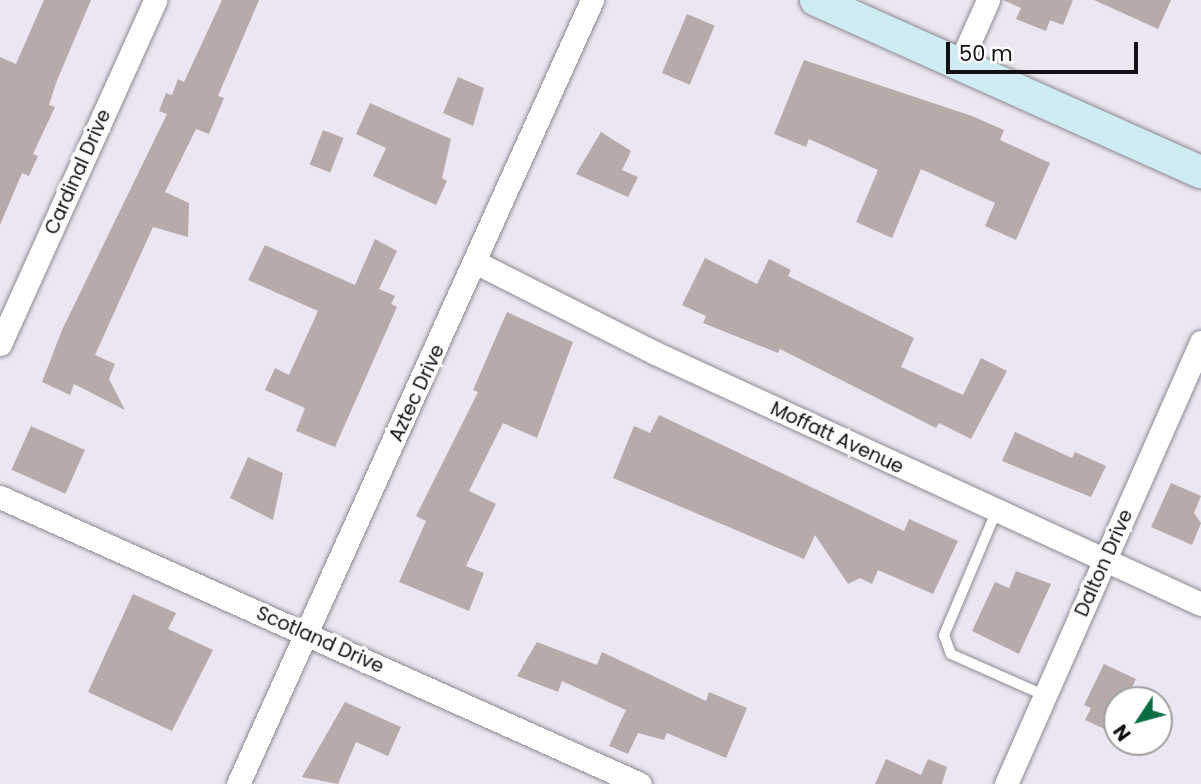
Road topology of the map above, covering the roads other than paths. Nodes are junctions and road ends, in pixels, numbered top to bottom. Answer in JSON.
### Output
{"nodes":[{"id":1,"x":155,"y":0,"type":"edge"},
{"id":2,"x":592,"y":0,"type":"edge"},
{"id":3,"x":816,"y":0,"type":"edge"},
{"id":4,"x":988,"y":0,"type":"edge"},
{"id":5,"x":960,"y":63,"type":"junction"},
{"id":6,"x":1201,"y":172,"type":"edge"},
{"id":7,"x":477,"y":263,"type":"junction"},
{"id":8,"x":1201,"y":342,"type":"edge"},
{"id":9,"x":0,"y":344,"type":"edge"},
{"id":10,"x":0,"y":497,"type":"edge"},
{"id":11,"x":996,"y":512,"type":"junction"},
{"id":12,"x":1105,"y":562,"type":"junction"},
{"id":13,"x":1201,"y":604,"type":"edge"},
{"id":14,"x":305,"y":634,"type":"junction"},
{"id":15,"x":1046,"y":696,"type":"junction"},
{"id":16,"x":239,"y":784,"type":"edge"},
{"id":17,"x":640,"y":784,"type":"edge"},
{"id":18,"x":1006,"y":784,"type":"edge"}],
"edges":[{"from":1,"to":9,"type":"street","name":"Cardinal Drive"},
{"from":2,"to":7,"type":"street","name":"Aztec Drive"},
{"from":3,"to":5,"type":"street"},
{"from":4,"to":5,"type":"street"},
{"from":5,"to":6,"type":"street"},
{"from":7,"to":11,"type":"street","name":"Moffatt Avenue"},
{"from":7,"to":14,"type":"street","name":"Aztec Drive"},
{"from":8,"to":12,"type":"street","name":"Dalton Drive"},
{"from":10,"to":14,"type":"street","name":"Scotland Drive"},
{"from":11,"to":12,"type":"street","name":"Moffatt Avenue"},
{"from":11,"to":15,"type":"lane"},
{"from":12,"to":13,"type":"street","name":"Moffatt Avenue"},
{"from":12,"to":15,"type":"street","name":"Dalton Drive"},
{"from":14,"to":16,"type":"street","name":"Aztec Drive"},
{"from":14,"to":17,"type":"street","name":"Scotland Drive"},
{"from":15,"to":18,"type":"street","name":"Dalton Drive"}]}
